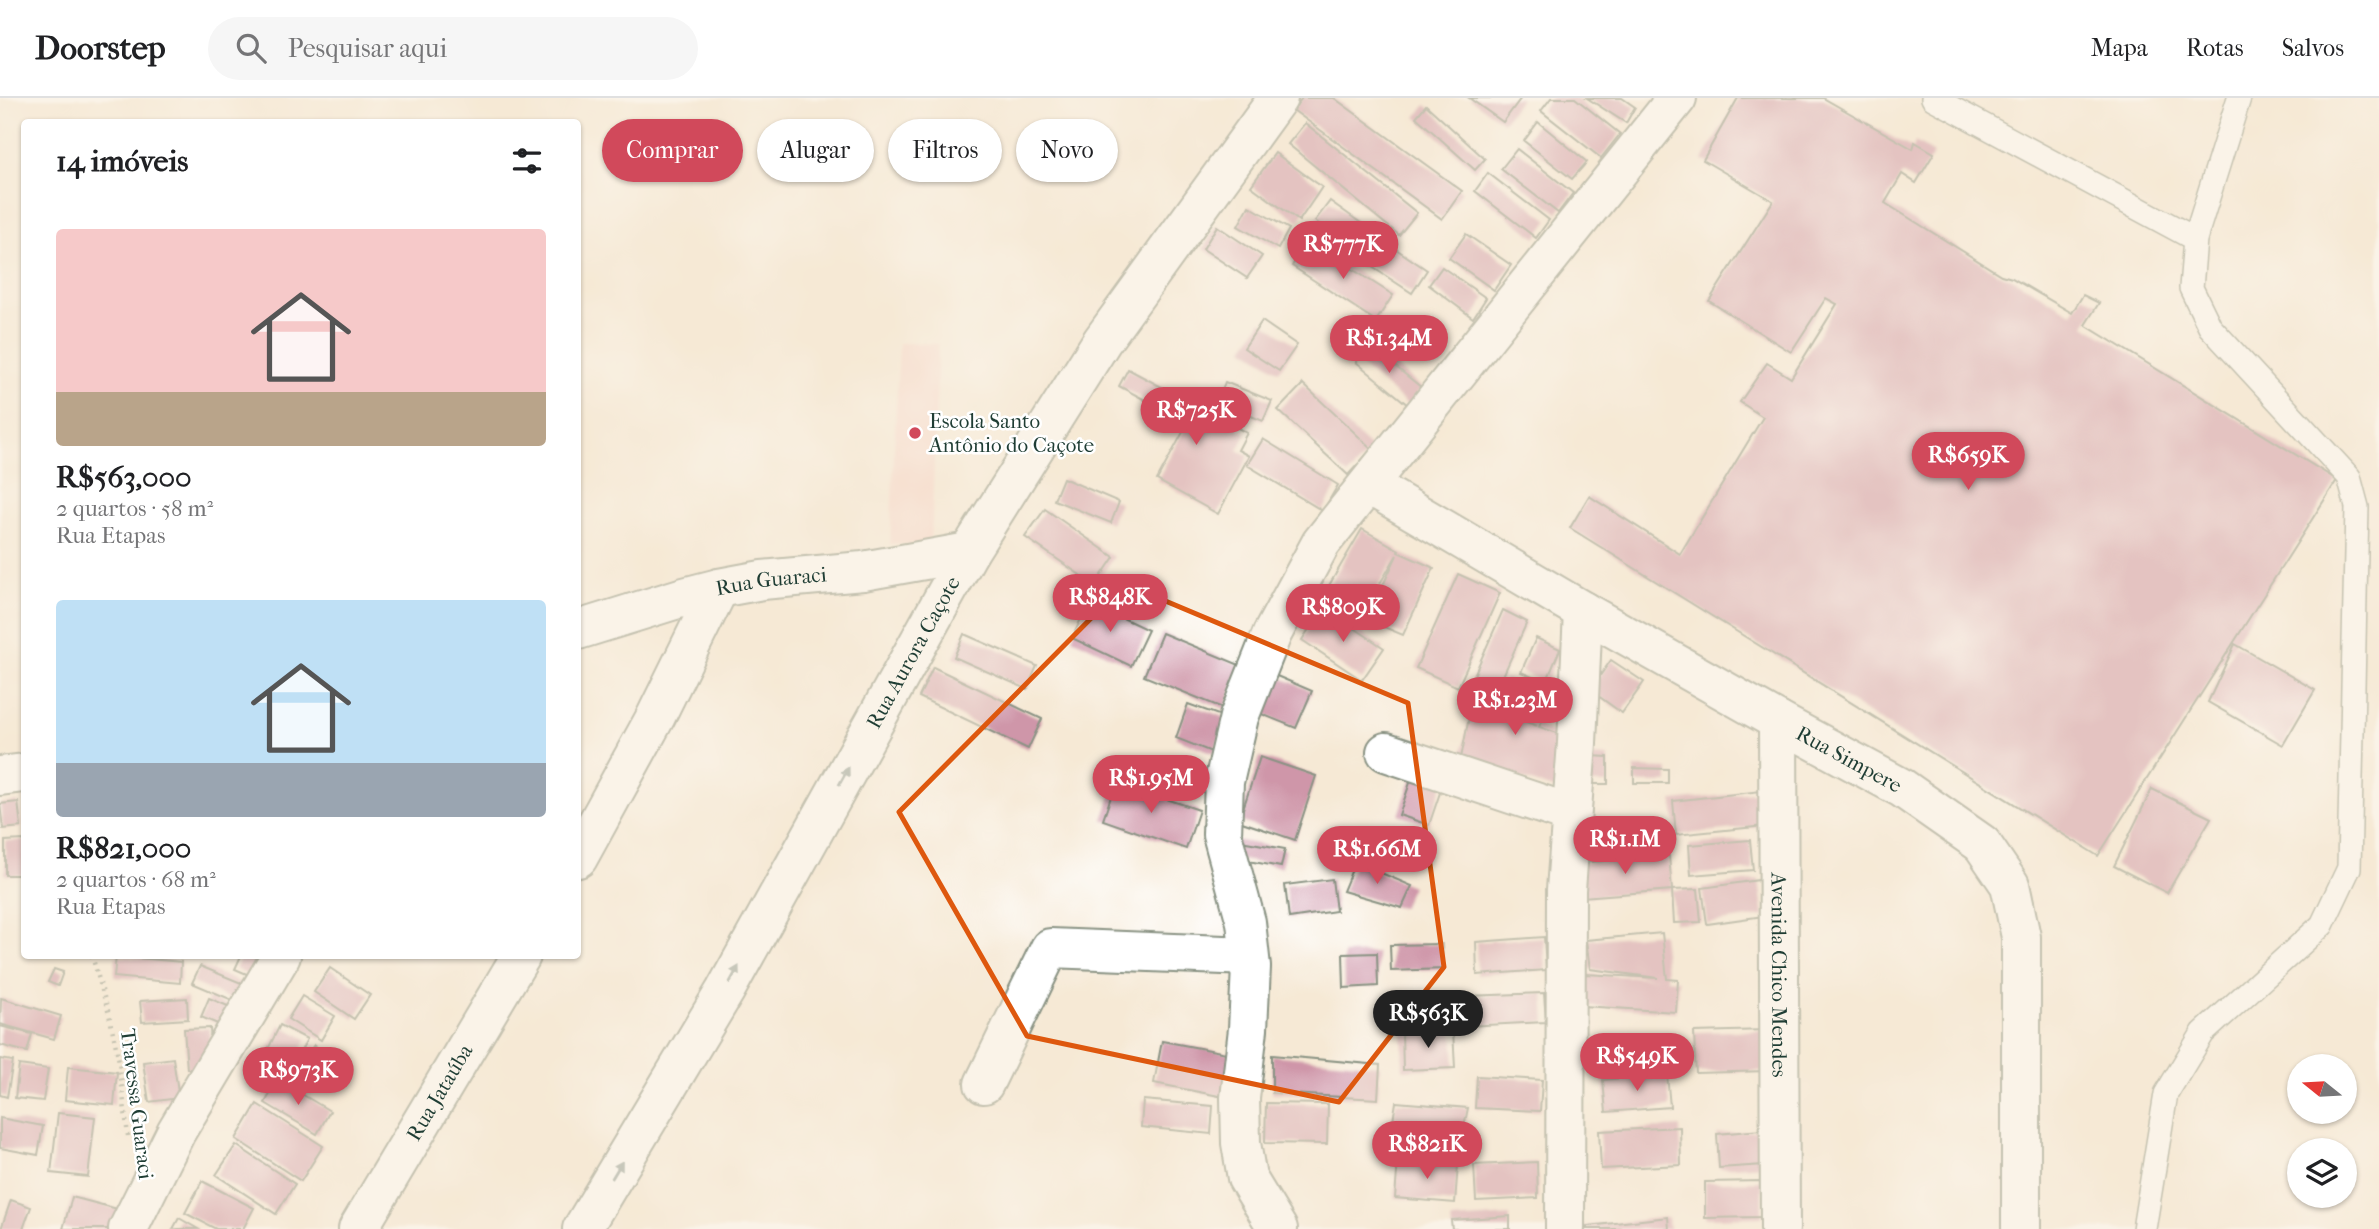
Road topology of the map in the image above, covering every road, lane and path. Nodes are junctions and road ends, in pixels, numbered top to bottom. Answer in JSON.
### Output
{"nodes":[{"id":1,"x":1278,"y":98,"type":"edge"},
{"id":2,"x":1678,"y":98,"type":"edge"},
{"id":3,"x":1933,"y":98,"type":"edge"},
{"id":4,"x":2239,"y":98,"type":"edge"},
{"id":5,"x":2195,"y":239,"type":"junction"},
{"id":6,"x":1369,"y":485,"type":"junction"},
{"id":7,"x":969,"y":552,"type":"junction"},
{"id":8,"x":719,"y":588,"type":"junction"},
{"id":9,"x":1583,"y":611,"type":"junction"},
{"id":10,"x":581,"y":629,"type":"edge"},
{"id":11,"x":1778,"y":721,"type":"junction"},
{"id":12,"x":1386,"y":752,"type":"dead end"},
{"id":13,"x":21,"y":773,"type":"edge"},
{"id":14,"x":0,"y":776,"type":"edge"},
{"id":15,"x":1572,"y":814,"type":"junction"},
{"id":16,"x":581,"y":854,"type":"edge"},
{"id":17,"x":1249,"y":956,"type":"junction"},
{"id":18,"x":93,"y":959,"type":"edge"},
{"id":19,"x":279,"y":959,"type":"edge"},
{"id":20,"x":519,"y":959,"type":"edge"},
{"id":21,"x":984,"y":1084,"type":"dead end"},
{"id":22,"x":128,"y":1142,"type":"dead end"},
{"id":23,"x":128,"y":1229,"type":"edge"},
{"id":24,"x":358,"y":1229,"type":"edge"},
{"id":25,"x":582,"y":1229,"type":"edge"},
{"id":26,"x":1278,"y":1229,"type":"edge"},
{"id":27,"x":1564,"y":1229,"type":"edge"},
{"id":28,"x":1780,"y":1229,"type":"edge"},
{"id":29,"x":2021,"y":1229,"type":"edge"},
{"id":30,"x":2144,"y":1229,"type":"edge"}],
"edges":[{"from":1,"to":7,"type":"street","name":"Rua Aurora Caçote"},
{"from":2,"to":6,"type":"street"},
{"from":3,"to":5,"type":"lane"},
{"from":4,"to":5,"type":"lane"},
{"from":5,"to":30,"type":"lane"},
{"from":6,"to":9,"type":"street","name":"Rua Simpere"},
{"from":6,"to":17,"type":"street"},
{"from":7,"to":8,"type":"street","name":"Rua Guaraci"},
{"from":25,"to":7,"type":"street","name":"Rua Aurora Caçote","one_way":true},
{"from":8,"to":10,"type":"street","name":"Rua Guaraci"},
{"from":8,"to":16,"type":"street"},
{"from":9,"to":11,"type":"street","name":"Rua Simpere"},
{"from":9,"to":15,"type":"street"},
{"from":11,"to":28,"type":"street","name":"Avenida Chico Mendes"},
{"from":11,"to":29,"type":"street","name":"Rua Simpere"},
{"from":12,"to":15,"type":"street"},
{"from":13,"to":14,"type":"street"},
{"from":15,"to":27,"type":"street"},
{"from":17,"to":21,"type":"street"},
{"from":17,"to":26,"type":"street"},
{"from":18,"to":22,"type":"path","name":"Travessa Guaraci"},
{"from":19,"to":23,"type":"street"},
{"from":20,"to":24,"type":"street","name":"Rua Jataúba"}]}
